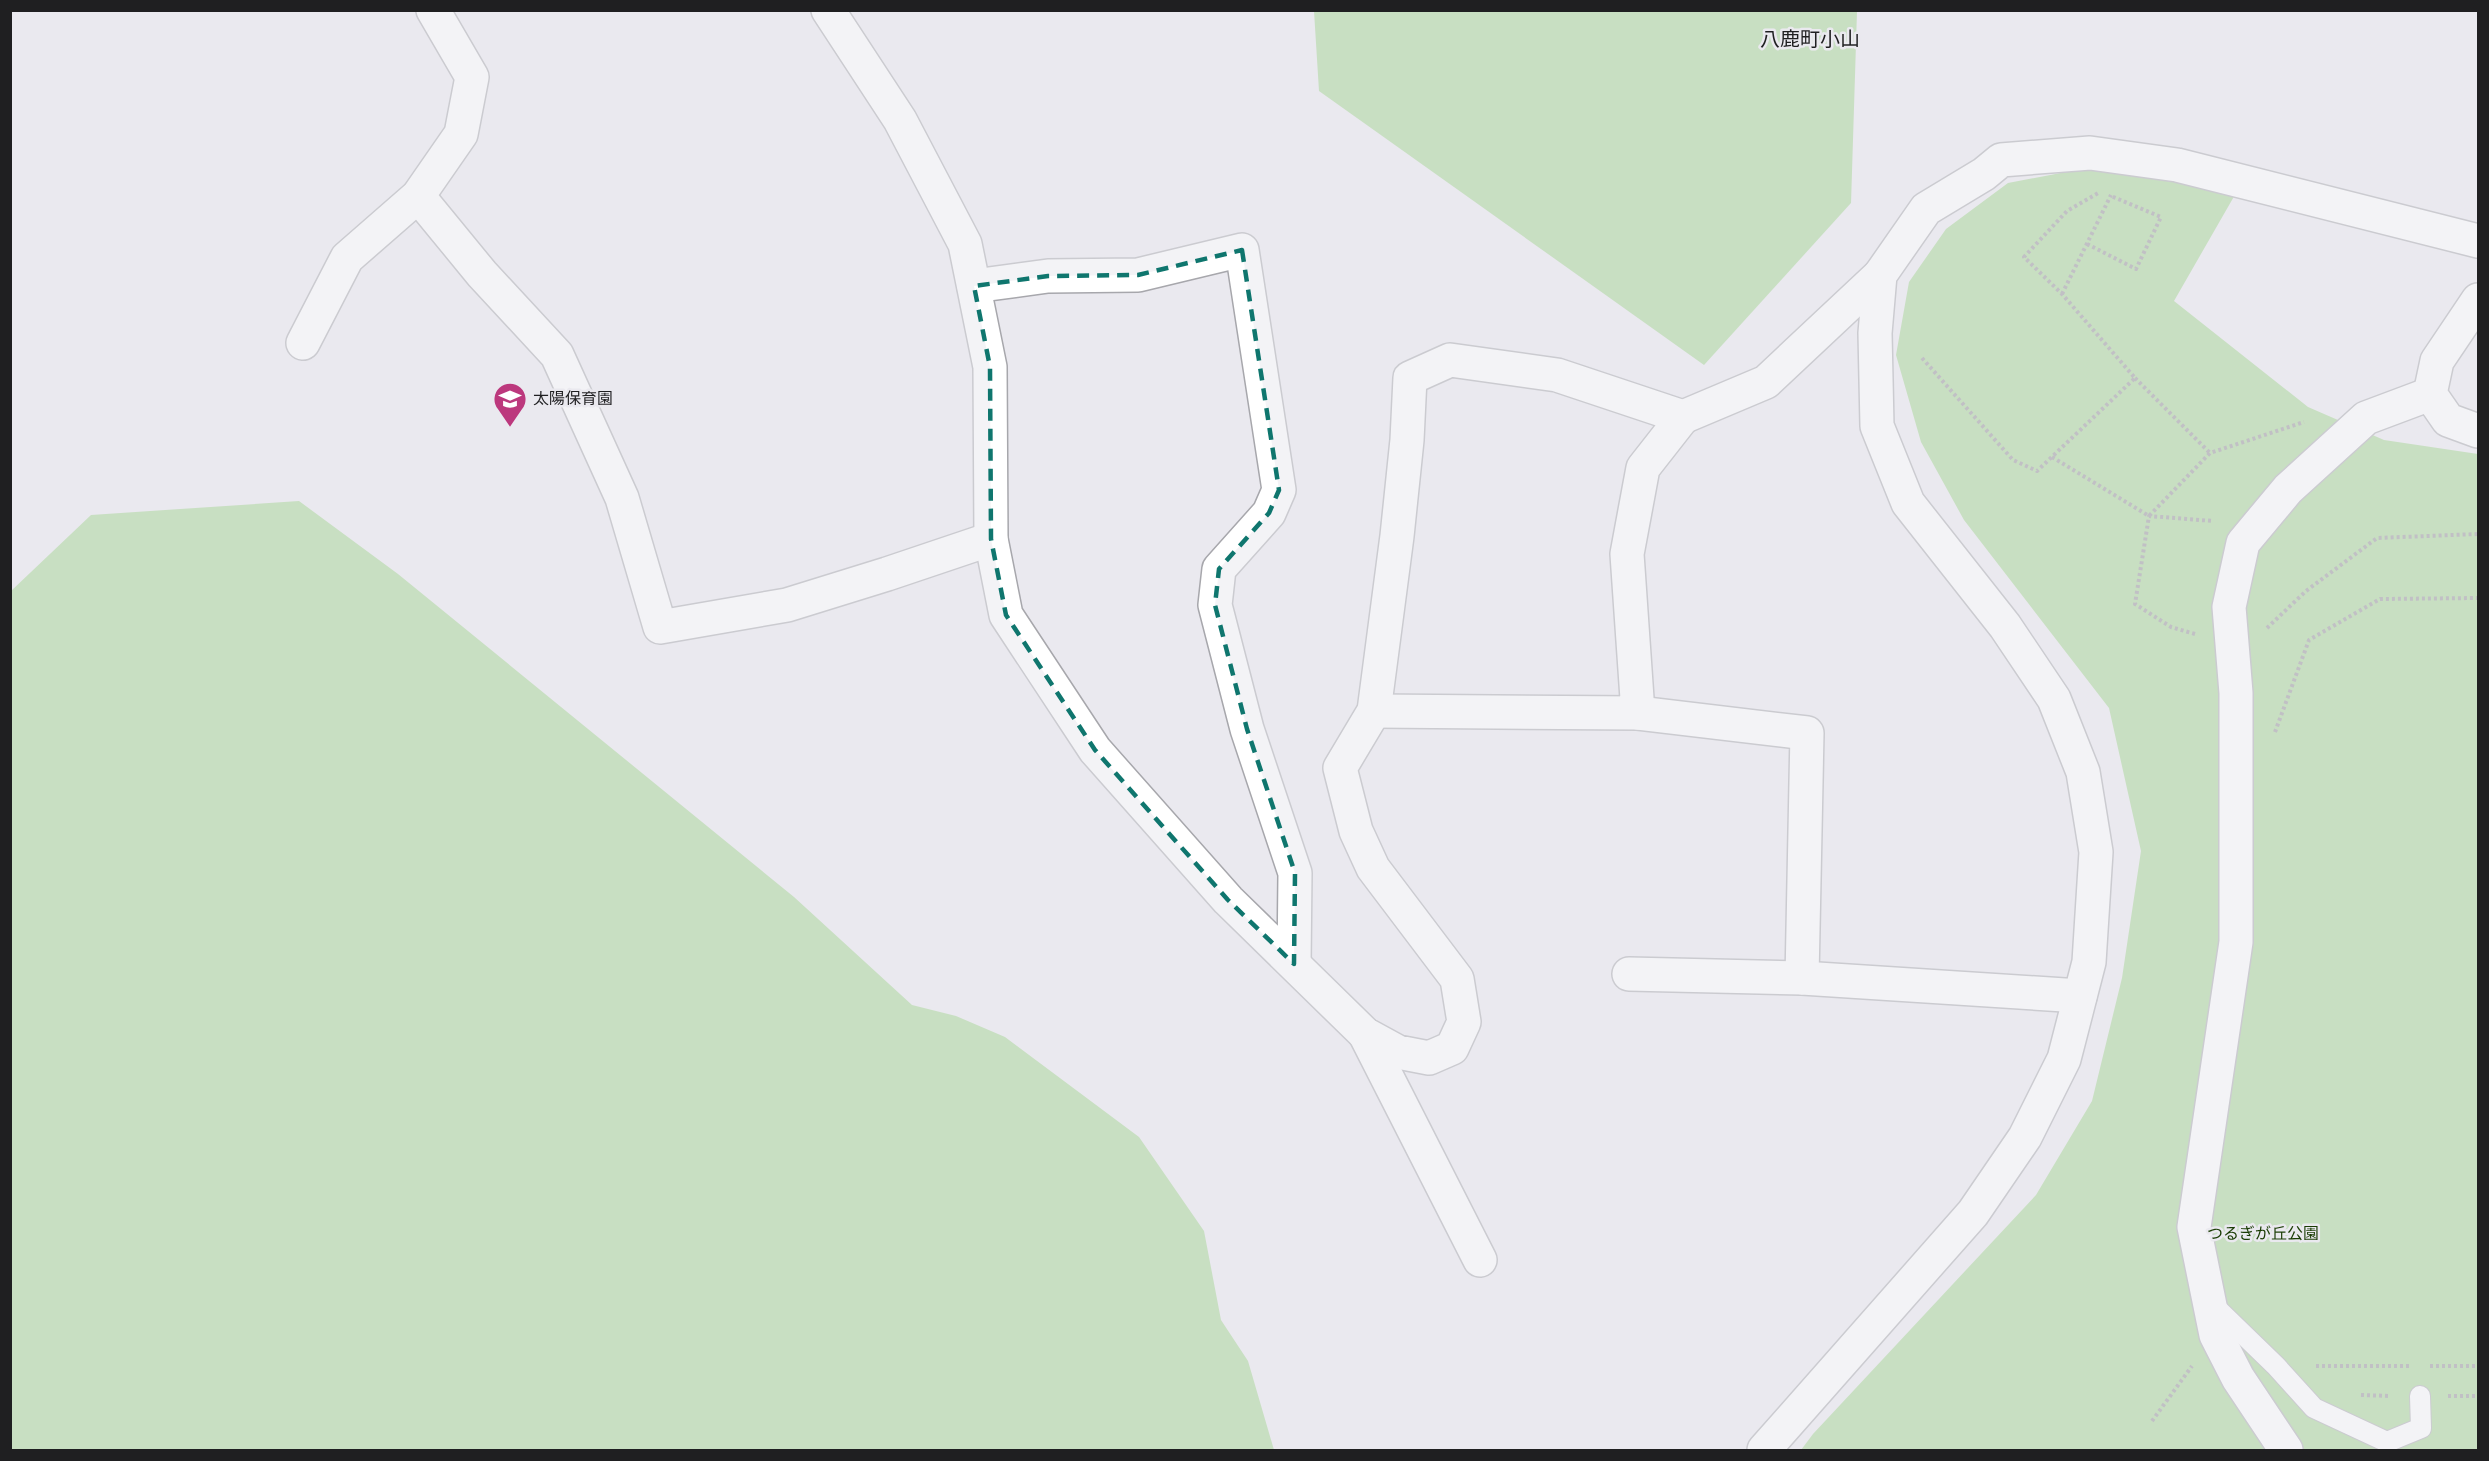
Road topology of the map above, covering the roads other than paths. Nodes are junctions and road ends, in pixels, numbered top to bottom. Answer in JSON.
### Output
{"nodes":[{"id":1,"x":433,"y":10,"type":"edge"},
{"id":2,"x":828,"y":10,"type":"edge"},
{"id":3,"x":418,"y":196,"type":"junction"},
{"id":4,"x":2478,"y":241,"type":"edge"},
{"id":5,"x":1880,"y":275,"type":"junction"},
{"id":6,"x":974,"y":286,"type":"junction"},
{"id":7,"x":2478,"y":300,"type":"edge"},
{"id":8,"x":303,"y":343,"type":"dead end"},
{"id":9,"x":2430,"y":394,"type":"junction"},
{"id":10,"x":1683,"y":417,"type":"junction"},
{"id":11,"x":2478,"y":431,"type":"edge"},
{"id":12,"x":992,"y":539,"type":"junction"},
{"id":13,"x":1374,"y":711,"type":"junction"},
{"id":14,"x":1638,"y":712,"type":"junction"},
{"id":15,"x":1294,"y":964,"type":"junction"},
{"id":16,"x":1629,"y":974,"type":"dead end"},
{"id":17,"x":1802,"y":978,"type":"junction"},
{"id":18,"x":2080,"y":996,"type":"junction"},
{"id":19,"x":1365,"y":1034,"type":"junction"},
{"id":20,"x":1480,"y":1260,"type":"dead end"},
{"id":21,"x":2209,"y":1301,"type":"junction"},
{"id":22,"x":2420,"y":1396,"type":"dead end"},
{"id":23,"x":1764,"y":1450,"type":"edge"},
{"id":24,"x":2286,"y":1450,"type":"edge"}],
"edges":[{"from":1,"to":3,"type":"street"},
{"from":2,"to":6,"type":"street"},
{"from":3,"to":8,"type":"street"},
{"from":3,"to":12,"type":"street"},
{"from":4,"to":5,"type":"street"},
{"from":5,"to":10,"type":"street"},
{"from":5,"to":18,"type":"street"},
{"from":6,"to":12,"type":"street"},
{"from":6,"to":15,"type":"street"},
{"from":7,"to":9,"type":"street"},
{"from":9,"to":11,"type":"street"},
{"from":9,"to":21,"type":"street"},
{"from":10,"to":13,"type":"street"},
{"from":10,"to":14,"type":"street"},
{"from":12,"to":15,"type":"street"},
{"from":13,"to":14,"type":"street"},
{"from":13,"to":19,"type":"street"},
{"from":14,"to":17,"type":"street"},
{"from":15,"to":19,"type":"street"},
{"from":16,"to":17,"type":"street"},
{"from":17,"to":18,"type":"street"},
{"from":18,"to":23,"type":"street"},
{"from":19,"to":20,"type":"street"},
{"from":21,"to":22,"type":"lane"},
{"from":21,"to":24,"type":"street"}]}
